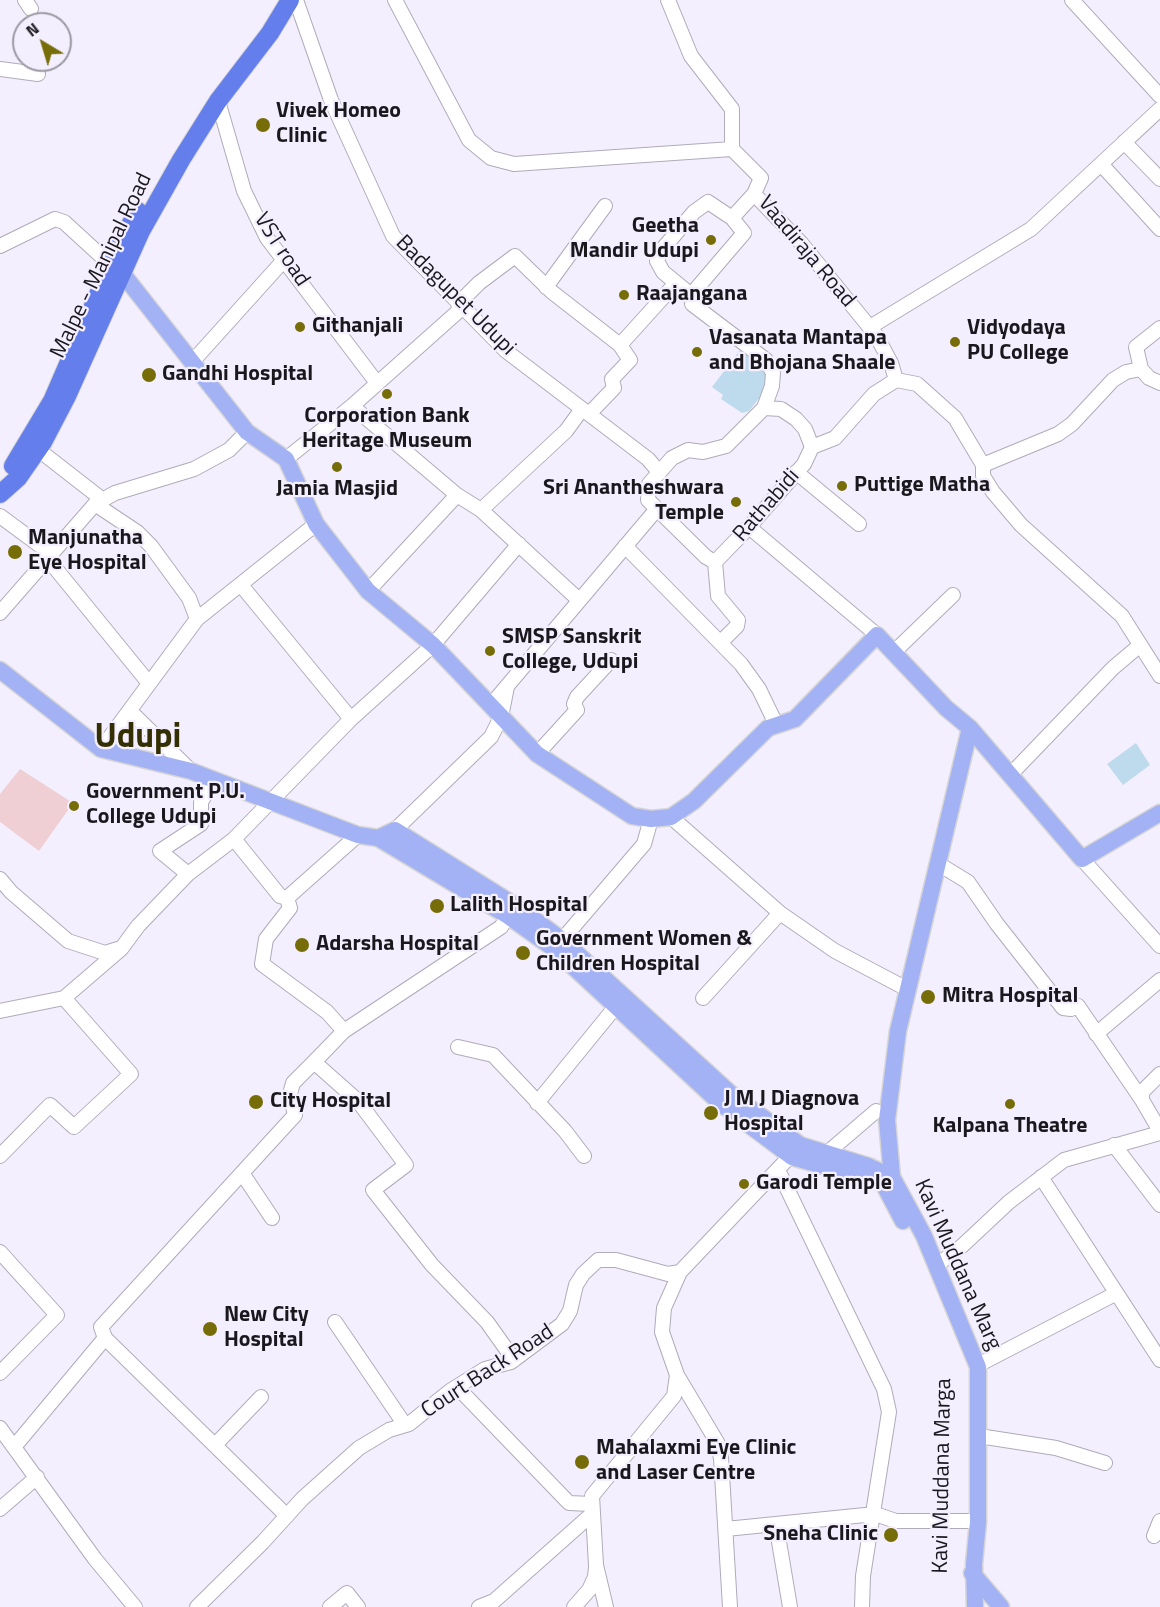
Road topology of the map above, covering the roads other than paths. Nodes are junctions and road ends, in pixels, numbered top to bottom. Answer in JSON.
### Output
{"nodes":[{"id":1,"x":278,"y":0,"type":"edge"},
{"id":2,"x":290,"y":0,"type":"edge"},
{"id":3,"x":296,"y":0,"type":"edge"},
{"id":4,"x":395,"y":0,"type":"edge"},
{"id":5,"x":668,"y":0,"type":"edge"},
{"id":6,"x":1072,"y":0,"type":"edge"},
{"id":7,"x":0,"y":69,"type":"edge"},
{"id":8,"x":38,"y":74,"type":"dead end"},
{"id":9,"x":1160,"y":96,"type":"edge"},
{"id":10,"x":218,"y":101,"type":"junction"},
{"id":11,"x":1160,"y":110,"type":"edge"},
{"id":12,"x":1124,"y":142,"type":"junction"},
{"id":13,"x":732,"y":149,"type":"junction"},
{"id":14,"x":1101,"y":164,"type":"junction"},
{"id":15,"x":1160,"y":179,"type":"edge"},
{"id":16,"x":754,"y":194,"type":"junction"},
{"id":17,"x":605,"y":207,"type":"dead end"},
{"id":18,"x":732,"y":218,"type":"junction"},
{"id":19,"x":1160,"y":229,"type":"edge"},
{"id":20,"x":0,"y":246,"type":"edge"},
{"id":21,"x":284,"y":260,"type":"junction"},
{"id":22,"x":117,"y":269,"type":"junction"},
{"id":23,"x":676,"y":284,"type":"junction"},
{"id":24,"x":546,"y":286,"type":"junction"},
{"id":25,"x":692,"y":304,"type":"dead end"},
{"id":26,"x":460,"y":306,"type":"junction"},
{"id":27,"x":870,"y":327,"type":"junction"},
{"id":28,"x":1160,"y":328,"type":"edge"},
{"id":29,"x":623,"y":342,"type":"junction"},
{"id":30,"x":193,"y":361,"type":"junction"},
{"id":31,"x":1141,"y":369,"type":"junction"},
{"id":32,"x":896,"y":380,"type":"junction"},
{"id":33,"x":377,"y":382,"type":"junction"},
{"id":34,"x":1160,"y":383,"type":"edge"},
{"id":35,"x":352,"y":406,"type":"junction"},
{"id":36,"x":764,"y":408,"type":"junction"},
{"id":37,"x":590,"y":415,"type":"junction"},
{"id":38,"x":247,"y":432,"type":"junction"},
{"id":39,"x":33,"y":446,"type":"junction"},
{"id":40,"x":812,"y":447,"type":"junction"},
{"id":41,"x":286,"y":459,"type":"junction"},
{"id":42,"x":983,"y":465,"type":"junction"},
{"id":43,"x":659,"y":472,"type":"junction"},
{"id":44,"x":796,"y":472,"type":"junction"},
{"id":45,"x":0,"y":480,"type":"edge"},
{"id":46,"x":0,"y":494,"type":"edge"},
{"id":47,"x":457,"y":495,"type":"junction"},
{"id":48,"x":99,"y":502,"type":"junction"},
{"id":49,"x":481,"y":510,"type":"junction"},
{"id":50,"x":656,"y":510,"type":"junction"},
{"id":51,"x":0,"y":516,"type":"edge"},
{"id":52,"x":316,"y":524,"type":"junction"},
{"id":53,"x":859,"y":524,"type":"dead end"},
{"id":54,"x":749,"y":527,"type":"junction"},
{"id":55,"x":629,"y":541,"type":"junction"},
{"id":56,"x":519,"y":544,"type":"junction"},
{"id":57,"x":47,"y":558,"type":"junction"},
{"id":58,"x":715,"y":562,"type":"junction"},
{"id":59,"x":241,"y":585,"type":"junction"},
{"id":60,"x":368,"y":591,"type":"junction"},
{"id":61,"x":953,"y":595,"type":"dead end"},
{"id":62,"x":579,"y":600,"type":"junction"},
{"id":63,"x":0,"y":613,"type":"edge"},
{"id":64,"x":196,"y":619,"type":"junction"},
{"id":65,"x":877,"y":635,"type":"junction"},
{"id":66,"x":721,"y":642,"type":"junction"},
{"id":67,"x":433,"y":645,"type":"junction"},
{"id":68,"x":1139,"y":646,"type":"junction"},
{"id":69,"x":895,"y":651,"type":"junction"},
{"id":70,"x":611,"y":660,"type":"dead end"},
{"id":71,"x":0,"y":670,"type":"edge"},
{"id":72,"x":1160,"y":676,"type":"edge"},
{"id":73,"x":148,"y":682,"type":"junction"},
{"id":74,"x":130,"y":711,"type":"junction"},
{"id":75,"x":496,"y":711,"type":"junction"},
{"id":76,"x":351,"y":719,"type":"junction"},
{"id":77,"x":776,"y":724,"type":"junction"},
{"id":78,"x":970,"y":728,"type":"junction"},
{"id":79,"x":101,"y":749,"type":"junction"},
{"id":80,"x":537,"y":754,"type":"junction"},
{"id":81,"x":191,"y":771,"type":"junction"},
{"id":82,"x":1011,"y":774,"type":"junction"},
{"id":83,"x":214,"y":780,"type":"junction"},
{"id":84,"x":270,"y":802,"type":"junction"},
{"id":85,"x":1160,"y":813,"type":"edge"},
{"id":86,"x":671,"y":817,"type":"junction"},
{"id":87,"x":651,"y":819,"type":"junction"},
{"id":88,"x":394,"y":830,"type":"junction"},
{"id":89,"x":358,"y":835,"type":"junction"},
{"id":90,"x":378,"y":837,"type":"junction"},
{"id":91,"x":234,"y":838,"type":"junction"},
{"id":92,"x":1082,"y":859,"type":"junction"},
{"id":93,"x":937,"y":863,"type":"junction"},
{"id":94,"x":188,"y":874,"type":"junction"},
{"id":95,"x":0,"y":879,"type":"edge"},
{"id":96,"x":287,"y":898,"type":"junction"},
{"id":97,"x":780,"y":913,"type":"junction"},
{"id":98,"x":508,"y":916,"type":"junction"},
{"id":99,"x":562,"y":940,"type":"junction"},
{"id":100,"x":1160,"y":946,"type":"edge"},
{"id":101,"x":121,"y":949,"type":"junction"},
{"id":102,"x":1160,"y":980,"type":"edge"},
{"id":103,"x":907,"y":989,"type":"junction"},
{"id":104,"x":64,"y":998,"type":"junction"},
{"id":105,"x":703,"y":998,"type":"dead end"},
{"id":106,"x":617,"y":1005,"type":"junction"},
{"id":107,"x":0,"y":1011,"type":"edge"},
{"id":108,"x":344,"y":1031,"type":"junction"},
{"id":109,"x":1096,"y":1034,"type":"junction"},
{"id":110,"x":458,"y":1047,"type":"dead end"},
{"id":111,"x":314,"y":1062,"type":"junction"},
{"id":112,"x":1160,"y":1074,"type":"edge"},
{"id":113,"x":1142,"y":1100,"type":"junction"},
{"id":114,"x":537,"y":1103,"type":"junction"},
{"id":115,"x":876,"y":1111,"type":"dead end"},
{"id":116,"x":1160,"y":1132,"type":"edge"},
{"id":117,"x":1114,"y":1145,"type":"junction"},
{"id":118,"x":796,"y":1151,"type":"junction"},
{"id":119,"x":827,"y":1153,"type":"junction"},
{"id":120,"x":0,"y":1156,"type":"edge"},
{"id":121,"x":584,"y":1156,"type":"dead end"},
{"id":122,"x":778,"y":1172,"type":"junction"},
{"id":123,"x":242,"y":1173,"type":"junction"},
{"id":124,"x":1041,"y":1177,"type":"junction"},
{"id":125,"x":887,"y":1180,"type":"junction"},
{"id":126,"x":1160,"y":1205,"type":"edge"},
{"id":127,"x":272,"y":1218,"type":"dead end"},
{"id":128,"x":0,"y":1252,"type":"edge"},
{"id":129,"x":936,"y":1266,"type":"junction"},
{"id":130,"x":680,"y":1272,"type":"junction"},
{"id":131,"x":1115,"y":1294,"type":"junction"},
{"id":132,"x":335,"y":1322,"type":"dead end"},
{"id":133,"x":105,"y":1338,"type":"junction"},
{"id":134,"x":514,"y":1360,"type":"junction"},
{"id":135,"x":1160,"y":1360,"type":"edge"},
{"id":136,"x":978,"y":1365,"type":"junction"},
{"id":137,"x":0,"y":1373,"type":"edge"},
{"id":138,"x":676,"y":1375,"type":"junction"},
{"id":139,"x":457,"y":1387,"type":"junction"},
{"id":140,"x":261,"y":1397,"type":"dead end"},
{"id":141,"x":405,"y":1425,"type":"junction"},
{"id":142,"x":0,"y":1428,"type":"edge"},
{"id":143,"x":979,"y":1436,"type":"junction"},
{"id":144,"x":215,"y":1445,"type":"junction"},
{"id":145,"x":14,"y":1447,"type":"junction"},
{"id":146,"x":1105,"y":1463,"type":"dead end"},
{"id":147,"x":37,"y":1477,"type":"junction"},
{"id":148,"x":0,"y":1509,"type":"edge"},
{"id":149,"x":592,"y":1509,"type":"junction"},
{"id":150,"x":875,"y":1514,"type":"junction"},
{"id":151,"x":286,"y":1516,"type":"junction"},
{"id":152,"x":968,"y":1521,"type":"junction"},
{"id":153,"x":1160,"y":1521,"type":"edge"},
{"id":154,"x":776,"y":1524,"type":"junction"},
{"id":155,"x":726,"y":1529,"type":"junction"},
{"id":156,"x":1154,"y":1536,"type":"dead end"},
{"id":157,"x":596,"y":1565,"type":"junction"},
{"id":158,"x":969,"y":1570,"type":"junction"},
{"id":159,"x":205,"y":1604,"type":"edge"},
{"id":160,"x":135,"y":1607,"type":"edge"},
{"id":161,"x":330,"y":1607,"type":"edge"},
{"id":162,"x":358,"y":1607,"type":"edge"},
{"id":163,"x":479,"y":1607,"type":"edge"},
{"id":164,"x":574,"y":1607,"type":"edge"},
{"id":165,"x":606,"y":1607,"type":"edge"},
{"id":166,"x":730,"y":1607,"type":"edge"},
{"id":167,"x":790,"y":1607,"type":"edge"},
{"id":168,"x":862,"y":1607,"type":"edge"},
{"id":169,"x":964,"y":1607,"type":"edge"},
{"id":170,"x":975,"y":1607,"type":"edge"},
{"id":171,"x":1001,"y":1607,"type":"edge"}],
"edges":[{"from":1,"to":22,"type":"highway","name":"Malpe - Manipal Road"},
{"from":2,"to":10,"type":"highway","name":"Malpe - Manipal Road"},
{"from":3,"to":26,"type":"street","name":"Badagupet Udupi"},
{"from":4,"to":13,"type":"street"},
{"from":5,"to":13,"type":"street"},
{"from":6,"to":9,"type":"street"},
{"from":7,"to":8,"type":"street"},
{"from":10,"to":21,"type":"street","name":"VST road"},
{"from":10,"to":22,"type":"highway","name":"Malpe - Manipal Road"},
{"from":11,"to":12,"type":"street"},
{"from":12,"to":14,"type":"street"},
{"from":12,"to":15,"type":"street"},
{"from":13,"to":16,"type":"street","name":"Vaadiraja Road"},
{"from":14,"to":19,"type":"street"},
{"from":14,"to":27,"type":"street"},
{"from":16,"to":18,"type":"street"},
{"from":16,"to":27,"type":"street","name":"Vaadiraja Road"},
{"from":17,"to":24,"type":"street"},
{"from":18,"to":23,"type":"street"},
{"from":18,"to":23,"type":"street"},
{"from":20,"to":22,"type":"street"},
{"from":21,"to":30,"type":"street"},
{"from":21,"to":33,"type":"street","name":"VST road"},
{"from":22,"to":30,"type":"main road"},
{"from":22,"to":39,"type":"highway","name":"Malpe - Manipal Road"},
{"from":23,"to":29,"type":"street"},
{"from":24,"to":26,"type":"street"},
{"from":24,"to":29,"type":"street"},
{"from":25,"to":36,"type":"street"},
{"from":26,"to":33,"type":"street"},
{"from":26,"to":37,"type":"street","name":"Badagupet Udupi"},
{"from":27,"to":32,"type":"street","name":"Vaadiraja Road"},
{"from":28,"to":31,"type":"street"},
{"from":29,"to":37,"type":"street"},
{"from":30,"to":38,"type":"main road"},
{"from":31,"to":34,"type":"street"},
{"from":31,"to":42,"type":"street"},
{"from":32,"to":40,"type":"street"},
{"from":32,"to":42,"type":"street"},
{"from":33,"to":35,"type":"street"},
{"from":35,"to":41,"type":"street"},
{"from":35,"to":47,"type":"street"},
{"from":36,"to":40,"type":"street","name":"Rathabidi"},
{"from":36,"to":43,"type":"street"},
{"from":37,"to":43,"type":"street","name":"Badagupet Udupi"},
{"from":37,"to":49,"type":"street"},
{"from":38,"to":41,"type":"main road"},
{"from":38,"to":48,"type":"street"},
{"from":39,"to":45,"type":"highway","name":"Malpe - Manipal Road"},
{"from":39,"to":46,"type":"highway","name":"Malpe - Manipal Road"},
{"from":39,"to":48,"type":"street"},
{"from":40,"to":44,"type":"street","name":"Rathabidi"},
{"from":41,"to":52,"type":"main road"},
{"from":42,"to":68,"type":"street"},
{"from":43,"to":50,"type":"street"},
{"from":44,"to":53,"type":"street"},
{"from":44,"to":54,"type":"street","name":"Rathabidi"},
{"from":47,"to":49,"type":"street"},
{"from":47,"to":60,"type":"street"},
{"from":48,"to":57,"type":"street"},
{"from":48,"to":64,"type":"street"},
{"from":49,"to":56,"type":"street"},
{"from":50,"to":55,"type":"street"},
{"from":50,"to":58,"type":"street","name":"Rathabidi"},
{"from":51,"to":57,"type":"street"},
{"from":52,"to":59,"type":"street"},
{"from":52,"to":60,"type":"main road"},
{"from":54,"to":58,"type":"street","name":"Rathabidi"},
{"from":54,"to":65,"type":"street"},
{"from":55,"to":62,"type":"street"},
{"from":55,"to":66,"type":"street"},
{"from":56,"to":62,"type":"street"},
{"from":56,"to":67,"type":"street"},
{"from":57,"to":63,"type":"street"},
{"from":57,"to":73,"type":"street"},
{"from":58,"to":66,"type":"street"},
{"from":59,"to":64,"type":"street"},
{"from":59,"to":76,"type":"street"},
{"from":60,"to":67,"type":"main road"},
{"from":61,"to":69,"type":"street"},
{"from":62,"to":75,"type":"street"},
{"from":64,"to":73,"type":"street"},
{"from":65,"to":69,"type":"main road"},
{"from":65,"to":77,"type":"main road"},
{"from":66,"to":77,"type":"street"},
{"from":67,"to":75,"type":"main road"},
{"from":67,"to":76,"type":"street"},
{"from":68,"to":72,"type":"street"},
{"from":68,"to":82,"type":"street"},
{"from":69,"to":78,"type":"main road"},
{"from":70,"to":80,"type":"street"},
{"from":71,"to":79,"type":"main road"},
{"from":73,"to":74,"type":"street"},
{"from":74,"to":79,"type":"street"},
{"from":74,"to":81,"type":"street"},
{"from":75,"to":80,"type":"main road"},
{"from":75,"to":88,"type":"street"},
{"from":76,"to":84,"type":"street"},
{"from":77,"to":86,"type":"main road"},
{"from":78,"to":82,"type":"main road"},
{"from":78,"to":93,"type":"main road"},
{"from":79,"to":81,"type":"main road"},
{"from":80,"to":87,"type":"main road"},
{"from":81,"to":83,"type":"main road","name":"Kavi Muddana Marg"},
{"from":82,"to":92,"type":"main road"},
{"from":83,"to":84,"type":"main road","name":"Kavi Muddana Marg"},
{"from":83,"to":94,"type":"street"},
{"from":84,"to":89,"type":"main road","name":"Kavi Muddana Marg"},
{"from":84,"to":91,"type":"street"},
{"from":85,"to":92,"type":"main road"},
{"from":86,"to":87,"type":"main road"},
{"from":86,"to":97,"type":"street"},
{"from":87,"to":99,"type":"street"},
{"from":88,"to":90,"type":"main road","name":"Kavi Muddana Marg"},
{"from":88,"to":99,"type":"main road","name":"Kavi Muddana Marg"},
{"from":89,"to":90,"type":"main road","name":"Kavi Muddana Marg"},
{"from":89,"to":96,"type":"street"},
{"from":90,"to":98,"type":"main road","name":"Kavi Muddana Marg"},
{"from":91,"to":94,"type":"street"},
{"from":91,"to":96,"type":"street"},
{"from":92,"to":100,"type":"street"},
{"from":93,"to":103,"type":"main road"},
{"from":93,"to":109,"type":"street"},
{"from":94,"to":101,"type":"street"},
{"from":95,"to":101,"type":"street"},
{"from":96,"to":108,"type":"street"},
{"from":97,"to":103,"type":"street"},
{"from":97,"to":105,"type":"street"},
{"from":98,"to":106,"type":"main road","name":"Kavi Muddana Marg"},
{"from":98,"to":108,"type":"street"},
{"from":99,"to":118,"type":"main road","name":"Kavi Muddana Marg"},
{"from":101,"to":104,"type":"street"},
{"from":102,"to":109,"type":"street"},
{"from":103,"to":125,"type":"main road"},
{"from":104,"to":107,"type":"street"},
{"from":104,"to":120,"type":"street"},
{"from":106,"to":114,"type":"street"},
{"from":106,"to":118,"type":"main road","name":"Kavi Muddana Marg"},
{"from":108,"to":111,"type":"street"},
{"from":109,"to":113,"type":"street"},
{"from":110,"to":114,"type":"street"},
{"from":111,"to":123,"type":"street"},
{"from":111,"to":134,"type":"street"},
{"from":112,"to":113,"type":"street"},
{"from":113,"to":116,"type":"street"},
{"from":114,"to":121,"type":"street"},
{"from":115,"to":119,"type":"street"},
{"from":116,"to":117,"type":"street"},
{"from":117,"to":124,"type":"street"},
{"from":117,"to":126,"type":"street"},
{"from":118,"to":119,"type":"main road","name":"Kavi Muddana Marg"},
{"from":118,"to":122,"type":"street"},
{"from":118,"to":125,"type":"main road","name":"Kavi Muddana Marg"},
{"from":119,"to":125,"type":"main road","name":"Kavi Muddana Marg"},
{"from":122,"to":130,"type":"street"},
{"from":122,"to":150,"type":"street"},
{"from":123,"to":127,"type":"street"},
{"from":123,"to":133,"type":"street"},
{"from":124,"to":129,"type":"street"},
{"from":124,"to":131,"type":"street"},
{"from":125,"to":129,"type":"main road","name":"Kavi Muddana Marg"},
{"from":125,"to":152,"type":"main road","name":"Kavi Muddana Marga"},
{"from":128,"to":137,"type":"street"},
{"from":129,"to":136,"type":"main road","name":"Kavi Muddana Marg"},
{"from":130,"to":134,"type":"street","name":"Court Back Road"},
{"from":130,"to":138,"type":"street"},
{"from":131,"to":135,"type":"street"},
{"from":131,"to":136,"type":"street"},
{"from":132,"to":141,"type":"street"},
{"from":133,"to":144,"type":"street"},
{"from":133,"to":145,"type":"street"},
{"from":134,"to":139,"type":"street","name":"Court Back Road"},
{"from":136,"to":143,"type":"main road","name":"Kavi Muddana Marg"},
{"from":138,"to":149,"type":"street"},
{"from":138,"to":155,"type":"street"},
{"from":139,"to":141,"type":"street","name":"Court Back Road"},
{"from":139,"to":149,"type":"street"},
{"from":140,"to":144,"type":"street"},
{"from":141,"to":151,"type":"street","name":"Court Back Road"},
{"from":142,"to":145,"type":"street"},
{"from":143,"to":146,"type":"street"},
{"from":143,"to":158,"type":"main road","name":"Kavi Muddana Marg"},
{"from":144,"to":151,"type":"street"},
{"from":145,"to":147,"type":"street"},
{"from":147,"to":148,"type":"street"},
{"from":147,"to":160,"type":"street"},
{"from":149,"to":157,"type":"street"},
{"from":149,"to":163,"type":"street"},
{"from":150,"to":152,"type":"street"},
{"from":150,"to":154,"type":"street"},
{"from":150,"to":168,"type":"street"},
{"from":151,"to":159,"type":"street","name":"Court Back Road"},
{"from":152,"to":158,"type":"main road","name":"Kavi Muddana Marga"},
{"from":153,"to":156,"type":"street"},
{"from":154,"to":155,"type":"street"},
{"from":154,"to":167,"type":"street"},
{"from":155,"to":166,"type":"street"},
{"from":157,"to":164,"type":"street"},
{"from":157,"to":165,"type":"street"},
{"from":158,"to":169,"type":"main road","name":"Kavi Muddana Marga"},
{"from":158,"to":170,"type":"main road","name":"Kavi Muddana Marg"},
{"from":158,"to":171,"type":"main road"},
{"from":161,"to":162,"type":"street"}]}
